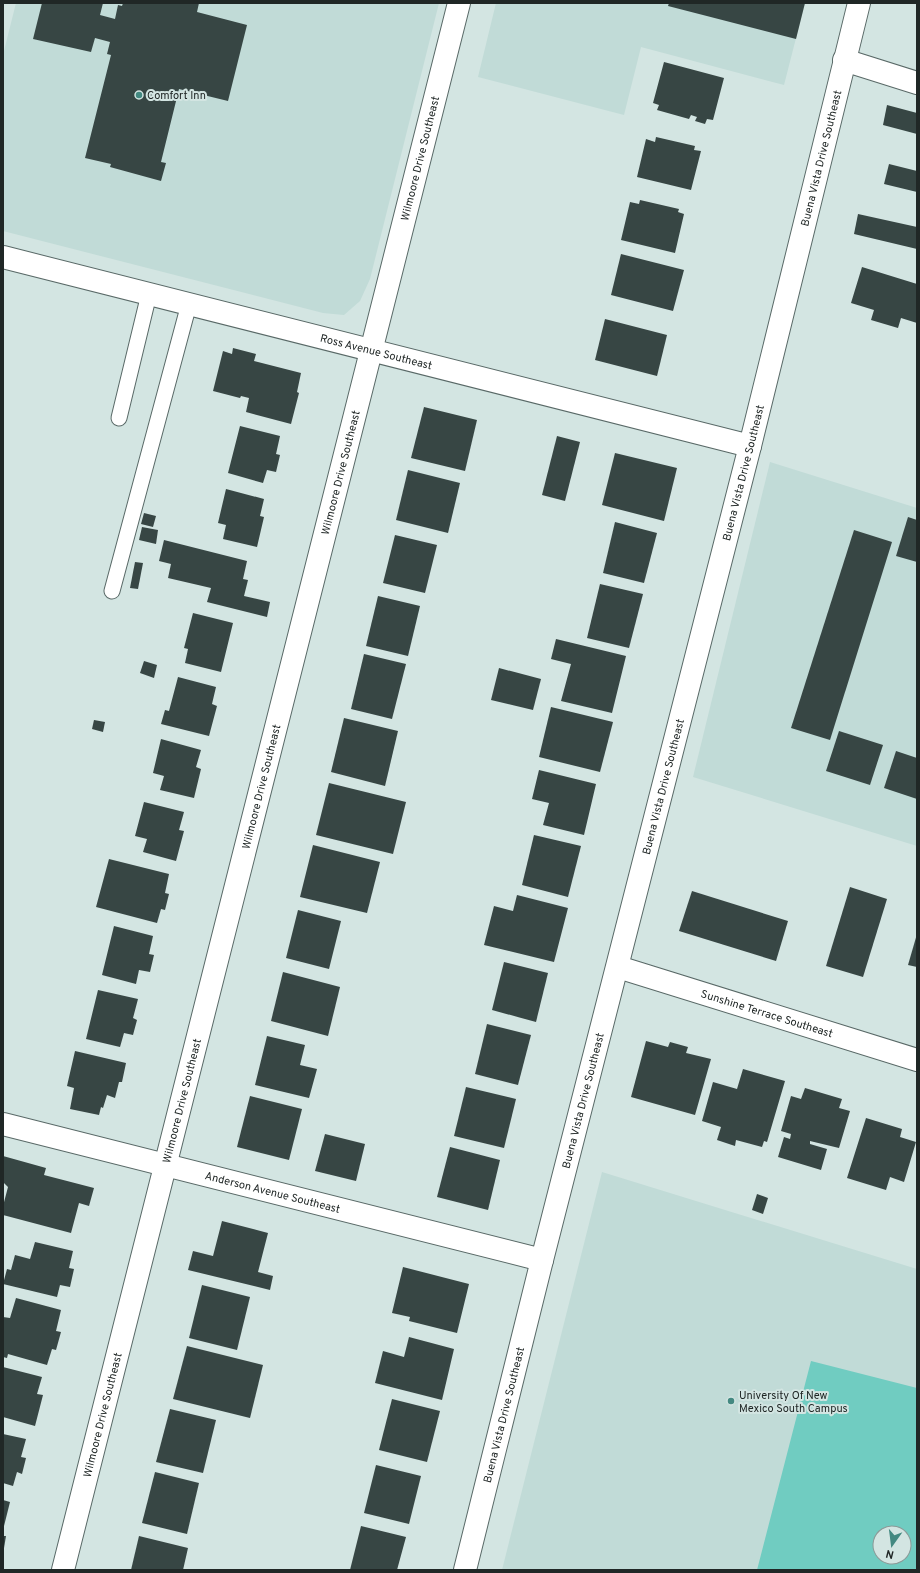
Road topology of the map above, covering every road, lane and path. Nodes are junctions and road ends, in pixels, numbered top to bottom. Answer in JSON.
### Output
{"nodes":[{"id":1,"x":459,"y":3,"type":"edge"},
{"id":2,"x":859,"y":3,"type":"edge"},
{"id":3,"x":844,"y":60,"type":"junction"},
{"id":4,"x":917,"y":83,"type":"edge"},
{"id":5,"x":3,"y":257,"type":"edge"},
{"id":6,"x":150,"y":294,"type":"junction"},
{"id":7,"x":189,"y":304,"type":"junction"},
{"id":8,"x":370,"y":351,"type":"junction"},
{"id":9,"x":120,"y":418,"type":"dead end"},
{"id":10,"x":750,"y":446,"type":"junction"},
{"id":11,"x":112,"y":591,"type":"dead end"},
{"id":12,"x":618,"y":967,"type":"junction"},
{"id":13,"x":917,"y":1060,"type":"edge"},
{"id":14,"x":3,"y":1124,"type":"edge"},
{"id":15,"x":164,"y":1165,"type":"junction"},
{"id":16,"x":542,"y":1260,"type":"junction"},
{"id":17,"x":63,"y":1570,"type":"edge"},
{"id":18,"x":465,"y":1570,"type":"edge"}],
"edges":[{"from":1,"to":8,"type":"street","name":"Wilmoore Drive Southeast"},
{"from":2,"to":3,"type":"street","name":"Buena Vista Drive Southeast"},
{"from":3,"to":4,"type":"street"},
{"from":3,"to":10,"type":"street","name":"Buena Vista Drive Southeast"},
{"from":5,"to":6,"type":"street","name":"Ross Avenue Southeast"},
{"from":6,"to":7,"type":"street","name":"Ross Avenue Southeast"},
{"from":6,"to":9,"type":"lane"},
{"from":7,"to":8,"type":"street","name":"Ross Avenue Southeast"},
{"from":7,"to":11,"type":"lane"},
{"from":8,"to":10,"type":"street","name":"Ross Avenue Southeast"},
{"from":8,"to":15,"type":"street","name":"Wilmoore Drive Southeast"},
{"from":10,"to":12,"type":"street","name":"Buena Vista Drive Southeast"},
{"from":12,"to":13,"type":"street","name":"Sunshine Terrace Southeast"},
{"from":12,"to":16,"type":"street","name":"Buena Vista Drive Southeast"},
{"from":14,"to":15,"type":"street","name":"Anderson Avenue Southeast"},
{"from":15,"to":16,"type":"street","name":"Anderson Avenue Southeast"},
{"from":15,"to":17,"type":"street","name":"Wilmoore Drive Southeast"},
{"from":16,"to":18,"type":"street","name":"Buena Vista Drive Southeast"}]}
